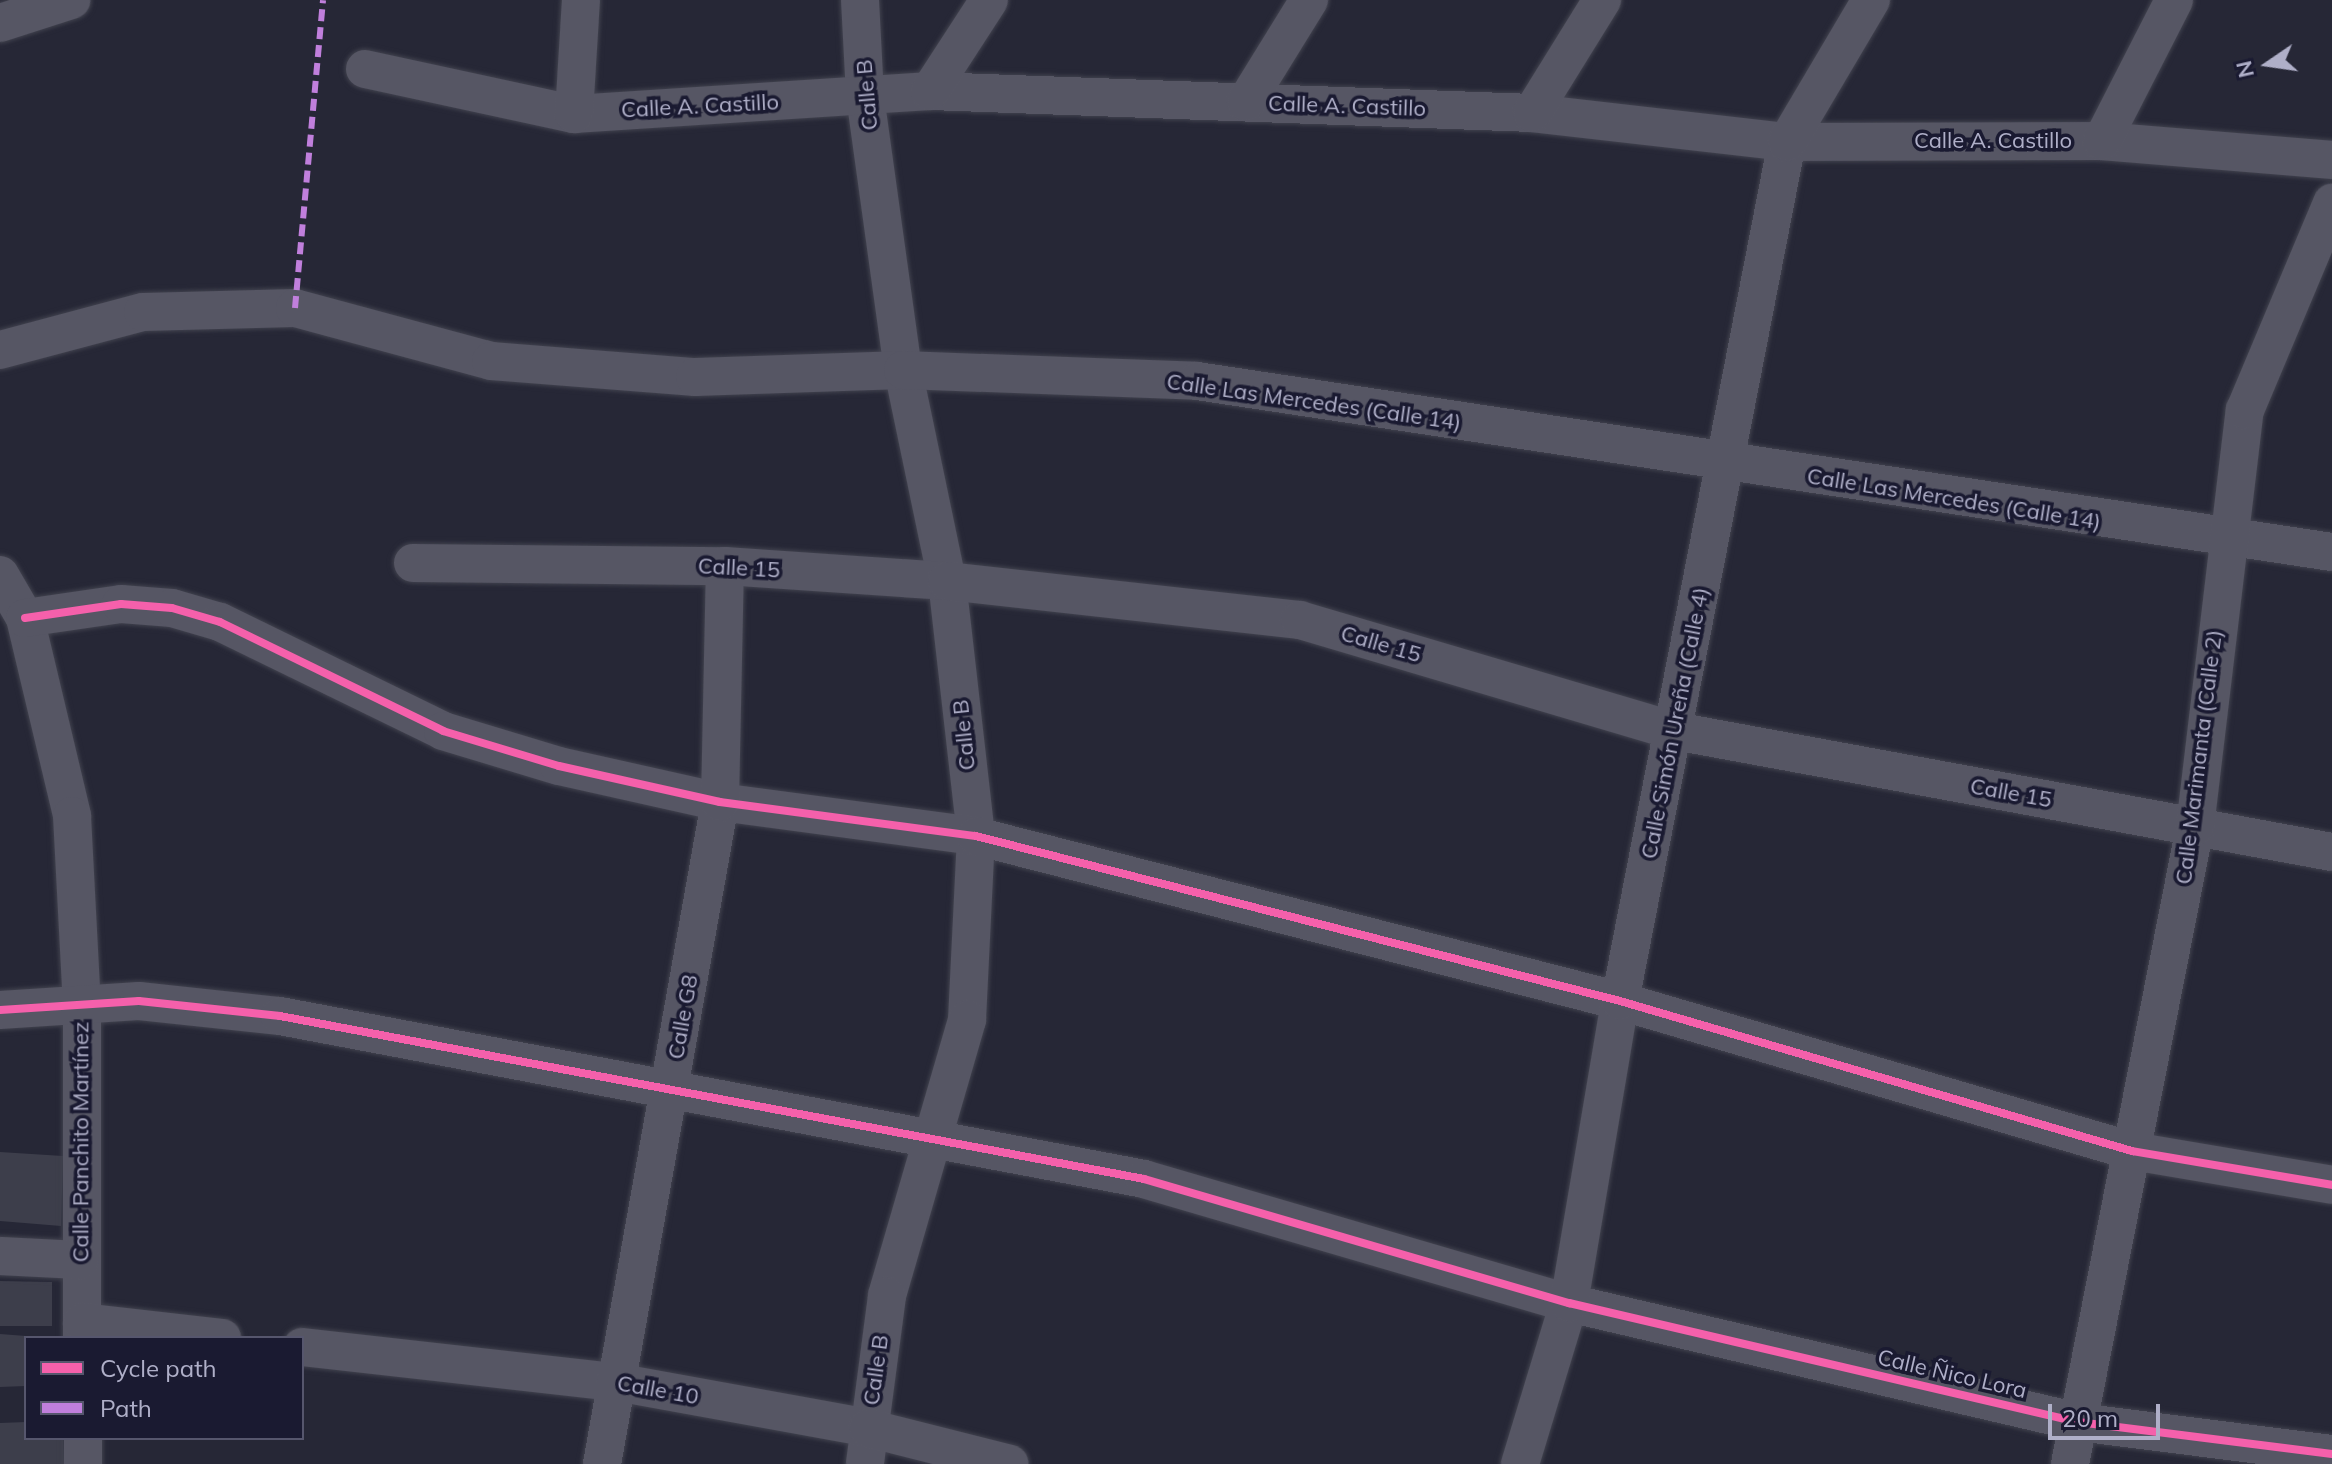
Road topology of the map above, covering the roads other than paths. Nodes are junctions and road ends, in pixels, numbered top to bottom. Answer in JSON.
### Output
{"nodes":[{"id":1,"x":71,"y":0,"type":"edge"},
{"id":2,"x":581,"y":0,"type":"edge"},
{"id":3,"x":860,"y":0,"type":"edge"},
{"id":4,"x":989,"y":0,"type":"edge"},
{"id":5,"x":1309,"y":0,"type":"edge"},
{"id":6,"x":1602,"y":0,"type":"edge"},
{"id":7,"x":1871,"y":0,"type":"edge"},
{"id":8,"x":2174,"y":0,"type":"edge"},
{"id":9,"x":0,"y":23,"type":"edge"},
{"id":10,"x":365,"y":69,"type":"dead end"},
{"id":11,"x":930,"y":91,"type":"junction"},
{"id":12,"x":865,"y":96,"type":"junction"},
{"id":13,"x":1246,"y":102,"type":"junction"},
{"id":14,"x":1532,"y":113,"type":"junction"},
{"id":15,"x":574,"y":114,"type":"junction"},
{"id":16,"x":2102,"y":141,"type":"junction"},
{"id":17,"x":1787,"y":142,"type":"junction"},
{"id":18,"x":2332,"y":160,"type":"edge"},
{"id":19,"x":2332,"y":203,"type":"edge"},
{"id":20,"x":0,"y":350,"type":"edge"},
{"id":21,"x":903,"y":370,"type":"junction"},
{"id":22,"x":1724,"y":463,"type":"junction"},
{"id":23,"x":2226,"y":541,"type":"junction"},
{"id":24,"x":2332,"y":552,"type":"edge"},
{"id":25,"x":413,"y":563,"type":"dead end"},
{"id":26,"x":725,"y":566,"type":"junction"},
{"id":27,"x":947,"y":581,"type":"junction"},
{"id":28,"x":9,"y":595,"type":"edge"},
{"id":29,"x":1675,"y":731,"type":"junction"},
{"id":30,"x":720,"y":802,"type":"junction"},
{"id":31,"x":2195,"y":827,"type":"junction"},
{"id":32,"x":976,"y":836,"type":"junction"},
{"id":33,"x":2332,"y":852,"type":"edge"},
{"id":34,"x":1620,"y":1001,"type":"junction"},
{"id":35,"x":82,"y":1008,"type":"junction"},
{"id":36,"x":0,"y":1010,"type":"edge"},
{"id":37,"x":670,"y":1091,"type":"junction"},
{"id":38,"x":931,"y":1143,"type":"junction"},
{"id":39,"x":2132,"y":1151,"type":"junction"},
{"id":40,"x":2332,"y":1185,"type":"edge"},
{"id":41,"x":0,"y":1256,"type":"edge"},
{"id":42,"x":80,"y":1260,"type":"junction"},
{"id":43,"x":1569,"y":1303,"type":"junction"},
{"id":44,"x":82,"y":1330,"type":"edge"},
{"id":45,"x":187,"y":1336,"type":"edge"},
{"id":46,"x":304,"y":1347,"type":"edge"},
{"id":47,"x":616,"y":1382,"type":"junction"},
{"id":48,"x":2078,"y":1422,"type":"junction"},
{"id":49,"x":83,"y":1440,"type":"edge"},
{"id":50,"x":866,"y":1446,"type":"edge"},
{"id":51,"x":2332,"y":1454,"type":"edge"},
{"id":52,"x":83,"y":1464,"type":"edge"},
{"id":53,"x":602,"y":1464,"type":"edge"},
{"id":54,"x":1010,"y":1464,"type":"edge"},
{"id":55,"x":1520,"y":1464,"type":"edge"},
{"id":56,"x":2070,"y":1464,"type":"edge"}],
"edges":[{"from":1,"to":9,"type":"street"},
{"from":2,"to":15,"type":"street"},
{"from":3,"to":12,"type":"street","name":"Calle B"},
{"from":4,"to":11,"type":"street"},
{"from":5,"to":13,"type":"street"},
{"from":6,"to":14,"type":"street"},
{"from":7,"to":17,"type":"street","name":"Calle Simón Ureña (Calle 4)"},
{"from":8,"to":16,"type":"street"},
{"from":10,"to":15,"type":"street","name":"Calle A. Castillo"},
{"from":11,"to":12,"type":"street","name":"Calle A. Castillo"},
{"from":11,"to":13,"type":"street","name":"Calle A. Castillo"},
{"from":12,"to":15,"type":"street","name":"Calle A. Castillo"},
{"from":12,"to":21,"type":"street","name":"Calle B"},
{"from":13,"to":14,"type":"street","name":"Calle A. Castillo"},
{"from":14,"to":17,"type":"street","name":"Calle A. Castillo"},
{"from":16,"to":17,"type":"street","name":"Calle A. Castillo"},
{"from":16,"to":18,"type":"street","name":"Calle A. Castillo"},
{"from":17,"to":22,"type":"street","name":"Calle Simón Ureña (Calle 4)"},
{"from":19,"to":23,"type":"street","name":"Calle Marimanta (Calle 2)"},
{"from":20,"to":21,"type":"street","name":"Calle Las Mercedes (Calle 14)"},
{"from":21,"to":22,"type":"street","name":"Calle Las Mercedes (Calle 14)"},
{"from":21,"to":27,"type":"street","name":"Calle B"},
{"from":22,"to":23,"type":"street","name":"Calle Las Mercedes (Calle 14)"},
{"from":22,"to":29,"type":"street","name":"Calle Simón Ureña (Calle 4)"},
{"from":23,"to":24,"type":"street","name":"Calle Las Mercedes (Calle 14)"},
{"from":23,"to":31,"type":"street","name":"Calle Marimanta (Calle 2)"},
{"from":25,"to":26,"type":"street","name":"Calle 15"},
{"from":26,"to":27,"type":"street","name":"Calle 15"},
{"from":26,"to":30,"type":"street","name":"Calle G8"},
{"from":27,"to":29,"type":"street","name":"Calle 15"},
{"from":27,"to":32,"type":"street","name":"Calle B"},
{"from":28,"to":30,"type":"street"},
{"from":28,"to":35,"type":"street","name":"Calle Panchito Martínez"},
{"from":29,"to":31,"type":"street","name":"Calle 15"},
{"from":29,"to":34,"type":"street","name":"Calle Simón Ureña (Calle 4)"},
{"from":30,"to":32,"type":"street"},
{"from":30,"to":37,"type":"street","name":"Calle G8"},
{"from":31,"to":33,"type":"street","name":"Calle 15"},
{"from":31,"to":39,"type":"street","name":"Calle Marimanta (Calle 2)"},
{"from":32,"to":34,"type":"street"},
{"from":32,"to":38,"type":"street","name":"Calle B"},
{"from":34,"to":39,"type":"street"},
{"from":34,"to":43,"type":"street","name":"Calle Simón Ureña (Calle 4)"},
{"from":35,"to":36,"type":"street","name":"Calle Ñico Lora"},
{"from":35,"to":37,"type":"street","name":"Calle Ñico Lora"},
{"from":35,"to":42,"type":"street","name":"Calle Panchito Martínez"},
{"from":37,"to":38,"type":"street","name":"Calle Ñico Lora"},
{"from":37,"to":47,"type":"street","name":"Calle G8"},
{"from":38,"to":43,"type":"street","name":"Calle Ñico Lora"},
{"from":38,"to":50,"type":"street","name":"Calle B"},
{"from":39,"to":40,"type":"street"},
{"from":39,"to":48,"type":"street","name":"Calle Marimanta (Calle 2)"},
{"from":41,"to":42,"type":"street"},
{"from":42,"to":44,"type":"street","name":"Calle Panchito Martínez"},
{"from":43,"to":48,"type":"street","name":"Calle Ñico Lora"},
{"from":43,"to":55,"type":"street","name":"Calle Simón Ureña (Calle 4)"},
{"from":44,"to":45,"type":"street"},
{"from":46,"to":47,"type":"street","name":"Calle 10"},
{"from":47,"to":50,"type":"street","name":"Calle 10"},
{"from":47,"to":53,"type":"street","name":"Calle G8"},
{"from":48,"to":51,"type":"street","name":"Calle Ñico Lora"},
{"from":48,"to":56,"type":"street","name":"Calle Marimanta (Calle 2)"},
{"from":49,"to":52,"type":"street"},
{"from":50,"to":54,"type":"street","name":"Calle 10"}]}
